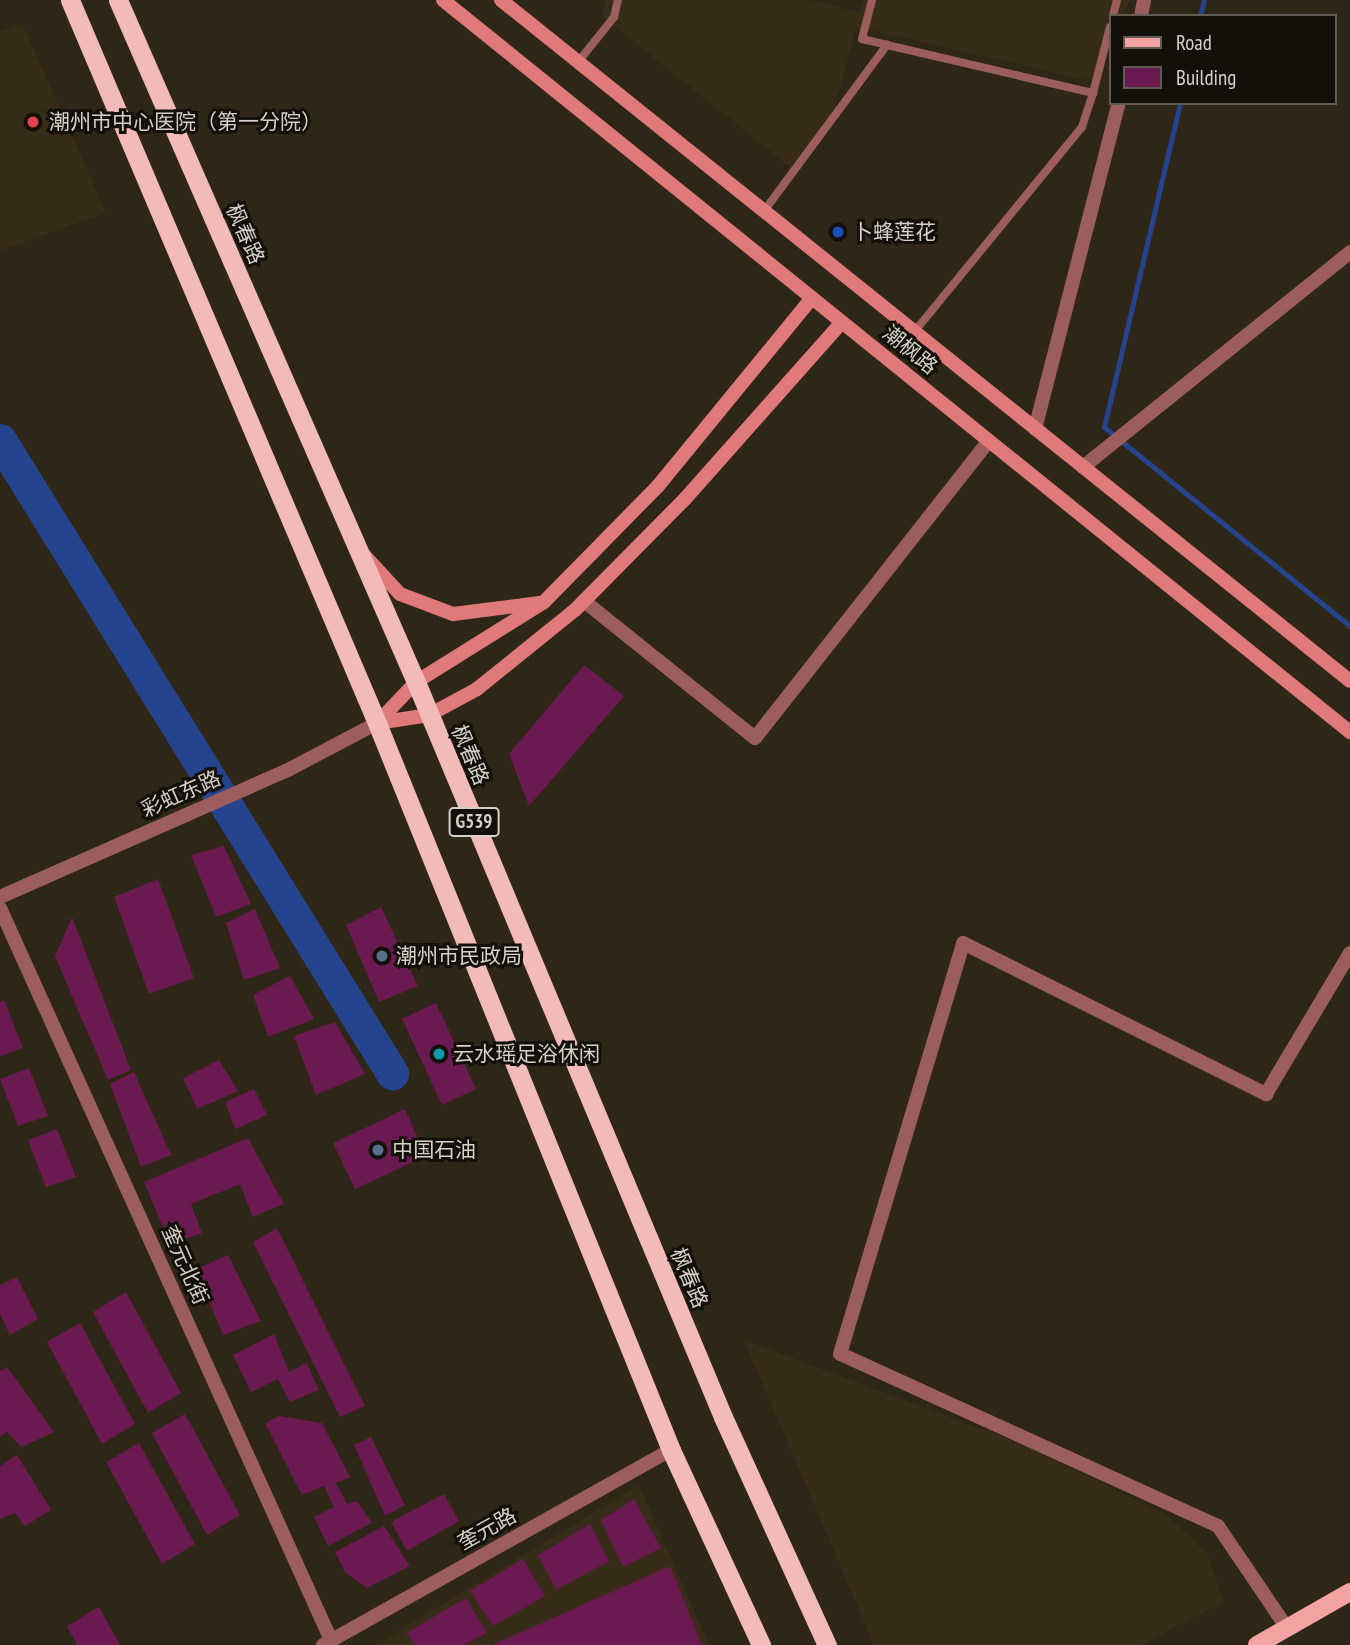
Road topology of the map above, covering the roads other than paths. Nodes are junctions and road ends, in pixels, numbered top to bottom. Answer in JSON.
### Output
{"nodes":[{"id":1,"x":70,"y":0,"type":"edge"},
{"id":2,"x":118,"y":0,"type":"edge"},
{"id":3,"x":443,"y":0,"type":"edge"},
{"id":4,"x":501,"y":0,"type":"edge"},
{"id":5,"x":618,"y":0,"type":"edge"},
{"id":6,"x":872,"y":0,"type":"edge"},
{"id":7,"x":1108,"y":35,"type":"edge"},
{"id":8,"x":887,"y":45,"type":"junction"},
{"id":9,"x":578,"y":62,"type":"junction"},
{"id":10,"x":1094,"y":93,"type":"junction"},
{"id":11,"x":1117,"y":105,"type":"edge"},
{"id":12,"x":764,"y":211,"type":"junction"},
{"id":13,"x":1350,"y":252,"type":"edge"},
{"id":14,"x":811,"y":298,"type":"junction"},
{"id":15,"x":842,"y":322,"type":"junction"},
{"id":16,"x":914,"y":332,"type":"junction"},
{"id":17,"x":1035,"y":429,"type":"junction"},
{"id":18,"x":989,"y":441,"type":"junction"},
{"id":19,"x":1083,"y":467,"type":"junction"},
{"id":20,"x":357,"y":547,"type":"junction"},
{"id":21,"x":584,"y":601,"type":"junction"},
{"id":22,"x":544,"y":602,"type":"junction"},
{"id":23,"x":1350,"y":681,"type":"edge"},
{"id":24,"x":416,"y":682,"type":"junction"},
{"id":25,"x":429,"y":715,"type":"junction"},
{"id":26,"x":377,"y":723,"type":"junction"},
{"id":27,"x":1350,"y":732,"type":"edge"},
{"id":28,"x":0,"y":897,"type":"edge"},
{"id":29,"x":0,"y":908,"type":"edge"},
{"id":30,"x":1350,"y":953,"type":"edge"},
{"id":31,"x":671,"y":1450,"type":"junction"},
{"id":32,"x":1350,"y":1592,"type":"edge"},
{"id":33,"x":1287,"y":1628,"type":"junction"},
{"id":34,"x":327,"y":1642,"type":"edge"},
{"id":35,"x":761,"y":1645,"type":"edge"},
{"id":36,"x":827,"y":1645,"type":"edge"},
{"id":37,"x":1256,"y":1645,"type":"edge"}],
"edges":[{"from":1,"to":26,"type":"highway","number":"G539"},
{"from":2,"to":20,"type":"highway","name":"枫春路","number":"G539"},
{"from":3,"to":14,"type":"main road","name":"潮枫路"},
{"from":4,"to":9,"type":"main road","name":"潮枫路"},
{"from":5,"to":9,"type":"lane"},
{"from":6,"to":8,"type":"lane"},
{"from":7,"to":10,"type":"lane"},
{"from":8,"to":10,"type":"lane"},
{"from":8,"to":12,"type":"lane"},
{"from":9,"to":12,"type":"main road","name":"潮枫路"},
{"from":10,"to":16,"type":"lane"},
{"from":11,"to":17,"type":"street"},
{"from":12,"to":16,"type":"main road","name":"潮枫路"},
{"from":13,"to":19,"type":"street"},
{"from":14,"to":15,"type":"main road","name":"潮枫路"},
{"from":14,"to":22,"type":"main road"},
{"from":15,"to":18,"type":"main road","name":"潮枫路"},
{"from":15,"to":21,"type":"main road"},
{"from":16,"to":17,"type":"main road","name":"潮枫路"},
{"from":17,"to":19,"type":"main road","name":"潮枫路"},
{"from":18,"to":21,"type":"street"},
{"from":18,"to":27,"type":"main road","name":"潮枫路"},
{"from":19,"to":23,"type":"main road","name":"潮枫路"},
{"from":20,"to":22,"type":"main road"},
{"from":20,"to":24,"type":"highway","name":"枫春路","number":"G539"},
{"from":21,"to":25,"type":"main road"},
{"from":22,"to":24,"type":"main road"},
{"from":24,"to":25,"type":"highway","name":"枫春路","number":"G539"},
{"from":24,"to":26,"type":"main road"},
{"from":25,"to":26,"type":"main road"},
{"from":25,"to":36,"type":"highway","name":"枫春路","number":"G539"},
{"from":26,"to":28,"type":"street","name":"彩虹东路"},
{"from":26,"to":31,"type":"highway","number":"G539"},
{"from":29,"to":34,"type":"street","name":"奎元北街"},
{"from":30,"to":33,"type":"street"},
{"from":31,"to":34,"type":"street","name":"奎元路"},
{"from":31,"to":35,"type":"highway","number":"G539"},
{"from":32,"to":33,"type":"main road"},
{"from":33,"to":37,"type":"main road"}]}
